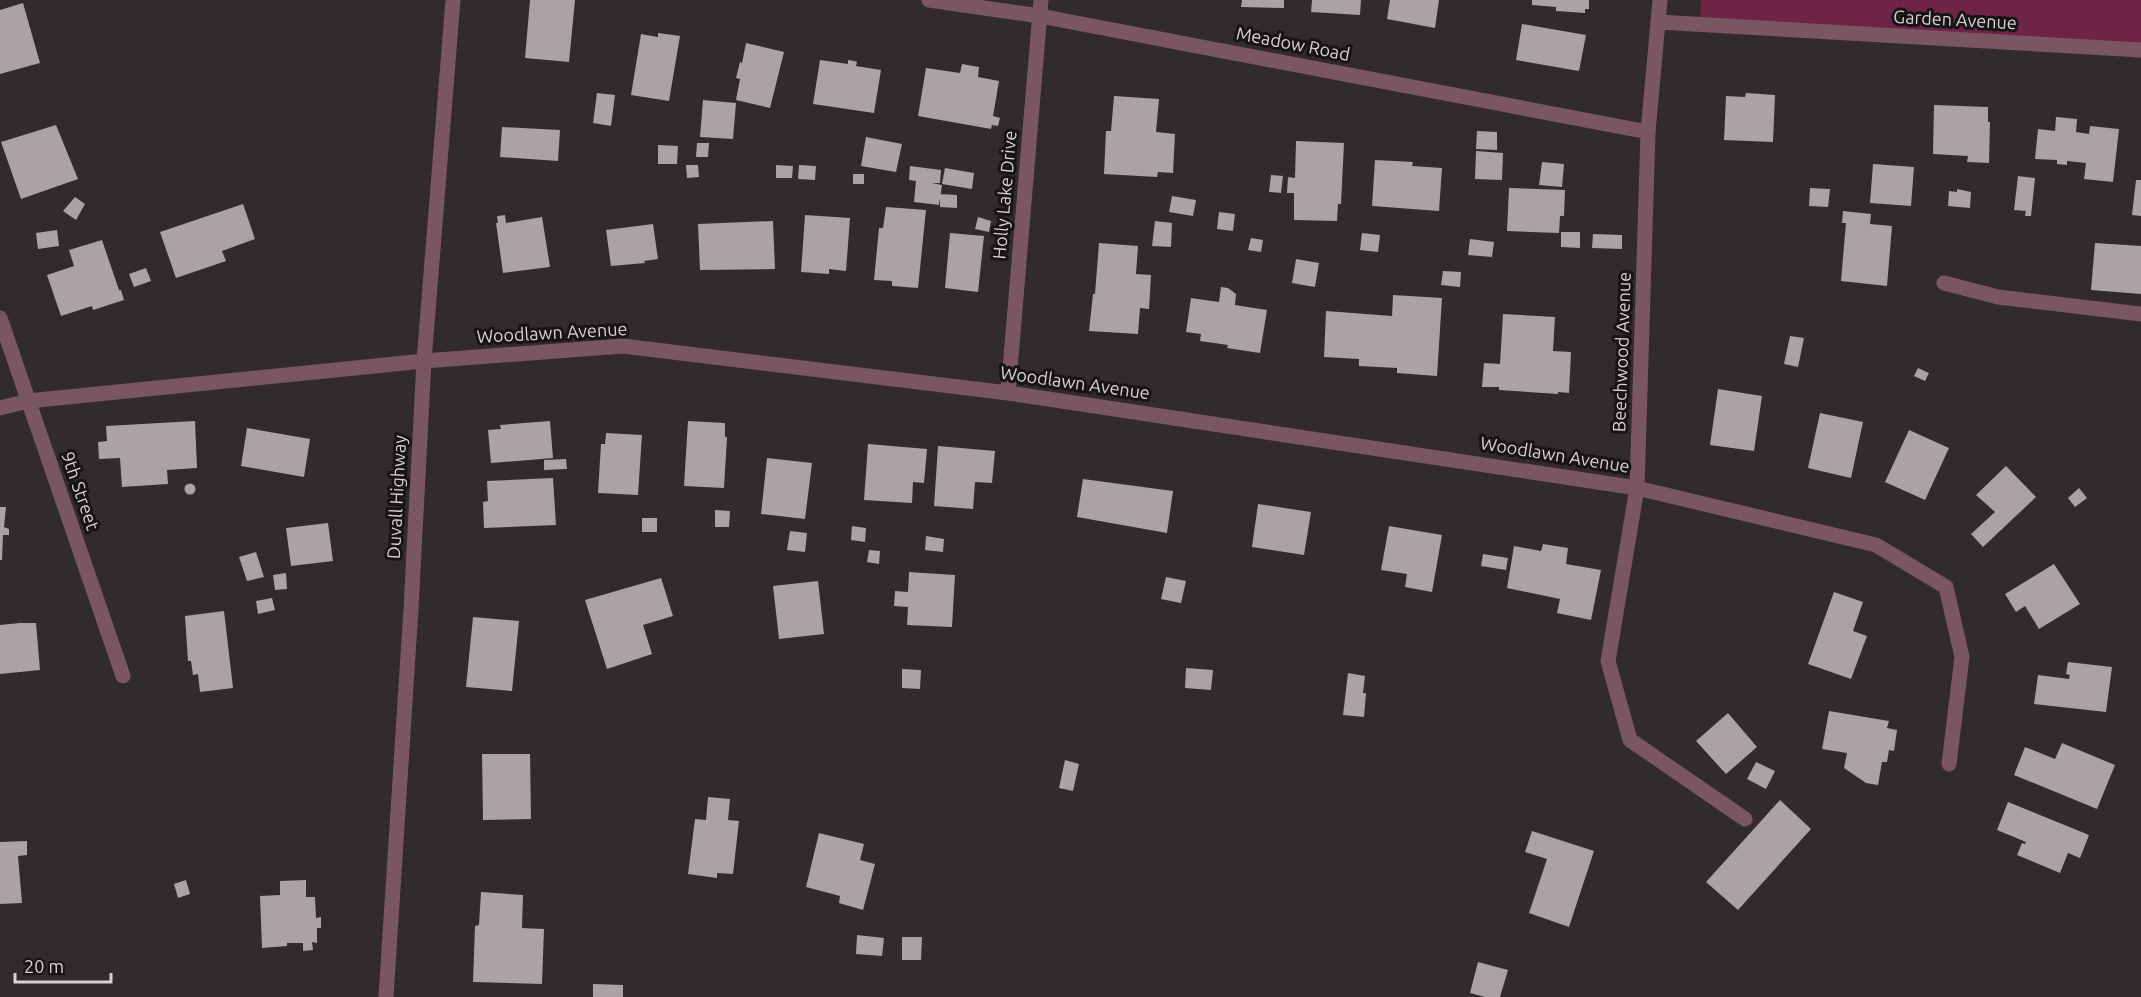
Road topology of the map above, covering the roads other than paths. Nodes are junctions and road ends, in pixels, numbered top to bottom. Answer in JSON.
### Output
{"nodes":[{"id":1,"x":453,"y":0,"type":"edge"},
{"id":2,"x":929,"y":0,"type":"edge"},
{"id":3,"x":1041,"y":0,"type":"edge"},
{"id":4,"x":1660,"y":0,"type":"edge"},
{"id":5,"x":1040,"y":16,"type":"junction"},
{"id":6,"x":1658,"y":22,"type":"junction"},
{"id":7,"x":2141,"y":50,"type":"edge"},
{"id":8,"x":1648,"y":132,"type":"junction"},
{"id":9,"x":1944,"y":283,"type":"dead end"},
{"id":10,"x":2141,"y":314,"type":"edge"},
{"id":11,"x":0,"y":318,"type":"edge"},
{"id":12,"x":424,"y":361,"type":"junction"},
{"id":13,"x":1008,"y":393,"type":"junction"},
{"id":14,"x":28,"y":401,"type":"junction"},
{"id":15,"x":0,"y":408,"type":"edge"},
{"id":16,"x":1637,"y":488,"type":"junction"},
{"id":17,"x":123,"y":676,"type":"dead end"},
{"id":18,"x":1949,"y":764,"type":"dead end"},
{"id":19,"x":1745,"y":819,"type":"dead end"},
{"id":20,"x":386,"y":997,"type":"edge"}],
"edges":[{"from":1,"to":12,"type":"street","name":"Duvall Highway"},
{"from":2,"to":5,"type":"street","name":"Meadow Road"},
{"from":3,"to":5,"type":"street","name":"Holly Lake Drive"},
{"from":4,"to":6,"type":"street","name":"Beechwood Avenue"},
{"from":5,"to":8,"type":"street","name":"Meadow Road"},
{"from":5,"to":13,"type":"street","name":"Holly Lake Drive"},
{"from":6,"to":7,"type":"street","name":"Garden Avenue"},
{"from":6,"to":8,"type":"street","name":"Beechwood Avenue"},
{"from":8,"to":16,"type":"street","name":"Beechwood Avenue"},
{"from":9,"to":10,"type":"street"},
{"from":11,"to":14,"type":"street","name":"9th Street"},
{"from":12,"to":13,"type":"street","name":"Woodlawn Avenue"},
{"from":12,"to":14,"type":"street","name":"Woodlawn Avenue"},
{"from":12,"to":20,"type":"street","name":"Duvall Highway"},
{"from":13,"to":16,"type":"street","name":"Woodlawn Avenue"},
{"from":14,"to":15,"type":"street","name":"Woodlawn Avenue"},
{"from":14,"to":17,"type":"street","name":"9th Street"},
{"from":16,"to":18,"type":"street","name":"Woodlawn Avenue"},
{"from":16,"to":19,"type":"street","name":"Beechwood Avenue"}]}
